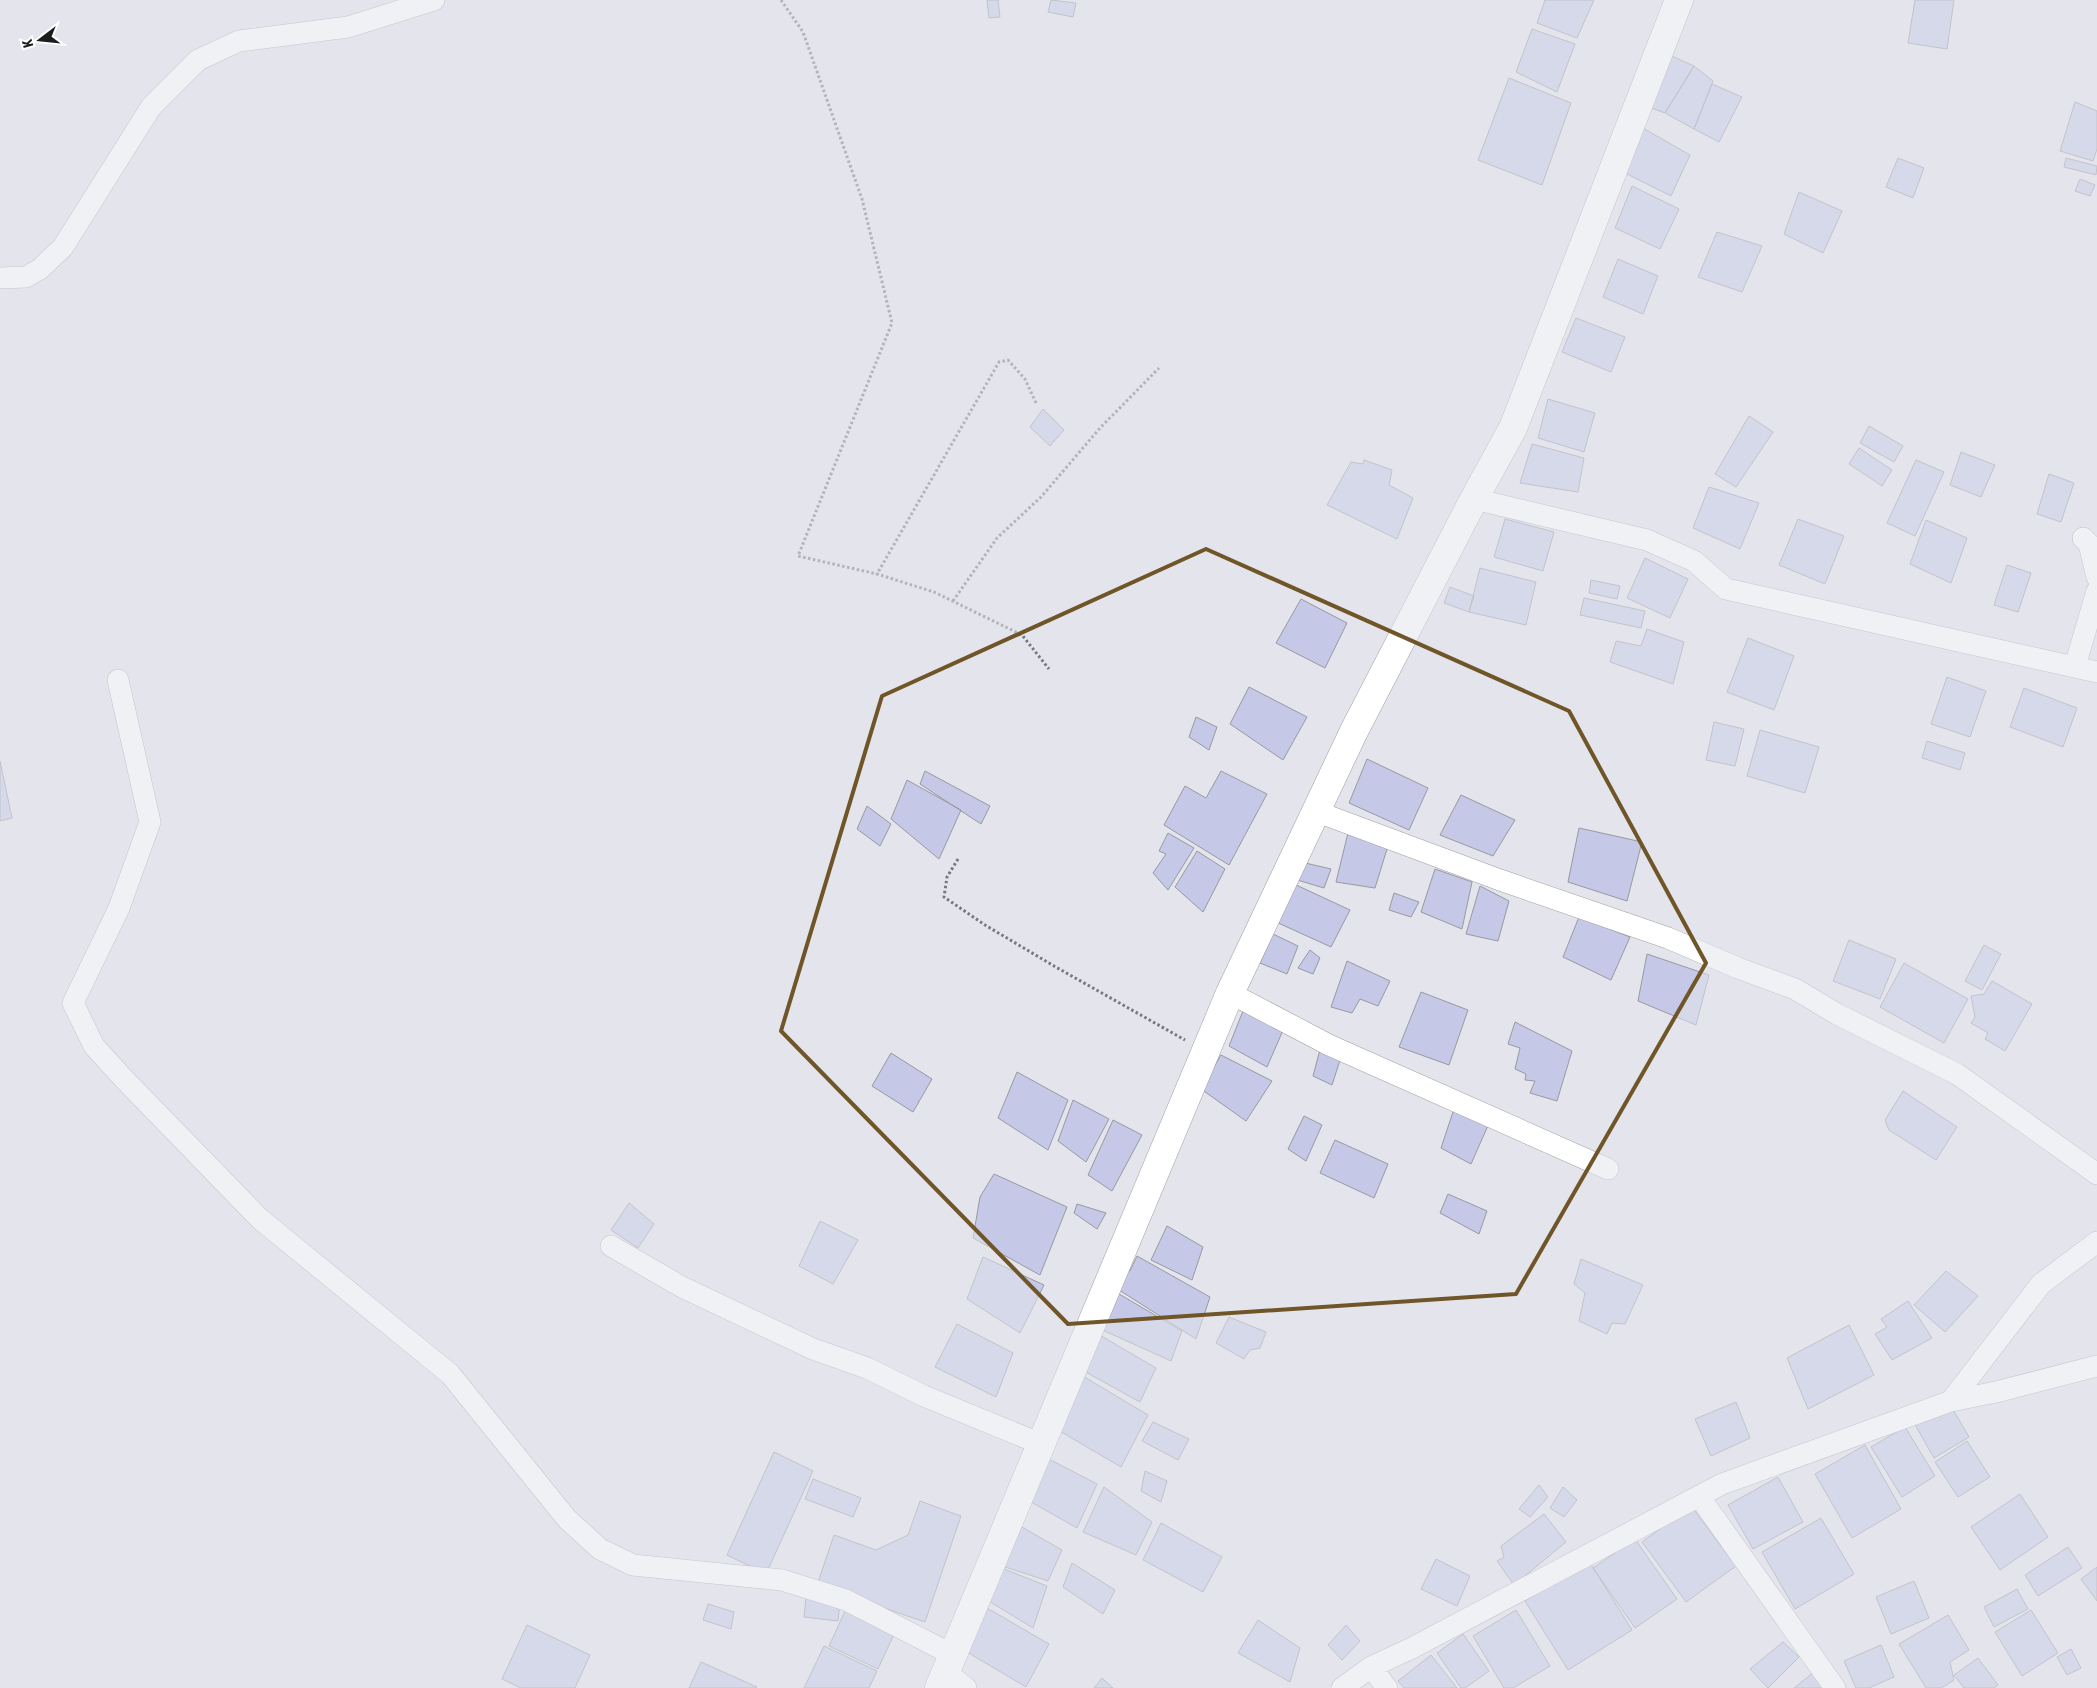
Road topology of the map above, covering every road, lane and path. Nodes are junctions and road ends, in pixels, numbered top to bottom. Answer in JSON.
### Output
{"nodes":[{"id":1,"x":434,"y":0,"type":"edge"},
{"id":2,"x":781,"y":0,"type":"edge"},
{"id":3,"x":1679,"y":0,"type":"edge"},
{"id":4,"x":0,"y":278,"type":"edge"},
{"id":5,"x":1159,"y":368,"type":"dead end"},
{"id":6,"x":1036,"y":403,"type":"dead end"},
{"id":7,"x":1474,"y":499,"type":"junction"},
{"id":8,"x":2083,"y":538,"type":"dead end"},
{"id":9,"x":878,"y":574,"type":"junction"},
{"id":10,"x":2097,"y":577,"type":"edge"},
{"id":11,"x":2097,"y":591,"type":"edge"},
{"id":12,"x":953,"y":601,"type":"junction"},
{"id":13,"x":2075,"y":666,"type":"junction"},
{"id":14,"x":1049,"y":669,"type":"dead end"},
{"id":15,"x":2097,"y":672,"type":"edge"},
{"id":16,"x":118,"y":680,"type":"dead end"},
{"id":17,"x":1315,"y":812,"type":"junction"},
{"id":18,"x":958,"y":859,"type":"dead end"},
{"id":19,"x":1230,"y":993,"type":"junction"},
{"id":20,"x":1205,"y":1053,"type":"junction"},
{"id":21,"x":1608,"y":1169,"type":"dead end"},
{"id":22,"x":2097,"y":1174,"type":"edge"},
{"id":23,"x":2097,"y":1242,"type":"edge"},
{"id":24,"x":611,"y":1246,"type":"dead end"},
{"id":25,"x":2097,"y":1366,"type":"edge"},
{"id":26,"x":1951,"y":1401,"type":"junction"},
{"id":27,"x":1041,"y":1444,"type":"junction"},
{"id":28,"x":1699,"y":1496,"type":"junction"},
{"id":29,"x":1371,"y":1668,"type":"junction"},
{"id":30,"x":951,"y":1676,"type":"edge"},
{"id":31,"x":1342,"y":1688,"type":"edge"},
{"id":32,"x":1387,"y":1688,"type":"edge"},
{"id":33,"x":1835,"y":1688,"type":"edge"}],
"edges":[{"from":1,"to":4,"type":"street"},
{"from":2,"to":9,"type":"path"},
{"from":3,"to":7,"type":"street"},
{"from":5,"to":12,"type":"path"},
{"from":6,"to":9,"type":"path"},
{"from":7,"to":13,"type":"street"},
{"from":7,"to":17,"type":"street"},
{"from":8,"to":10,"type":"street"},
{"from":9,"to":12,"type":"path"},
{"from":11,"to":13,"type":"street"},
{"from":12,"to":14,"type":"path"},
{"from":13,"to":15,"type":"street"},
{"from":16,"to":30,"type":"street"},
{"from":17,"to":19,"type":"street"},
{"from":17,"to":22,"type":"street"},
{"from":18,"to":20,"type":"path"},
{"from":19,"to":20,"type":"street"},
{"from":19,"to":21,"type":"street"},
{"from":20,"to":27,"type":"street"},
{"from":23,"to":26,"type":"street"},
{"from":24,"to":27,"type":"street"},
{"from":25,"to":26,"type":"street"},
{"from":26,"to":28,"type":"street"},
{"from":27,"to":30,"type":"street"},
{"from":28,"to":29,"type":"street"},
{"from":28,"to":33,"type":"street"},
{"from":29,"to":31,"type":"street"},
{"from":29,"to":32,"type":"street"}]}
